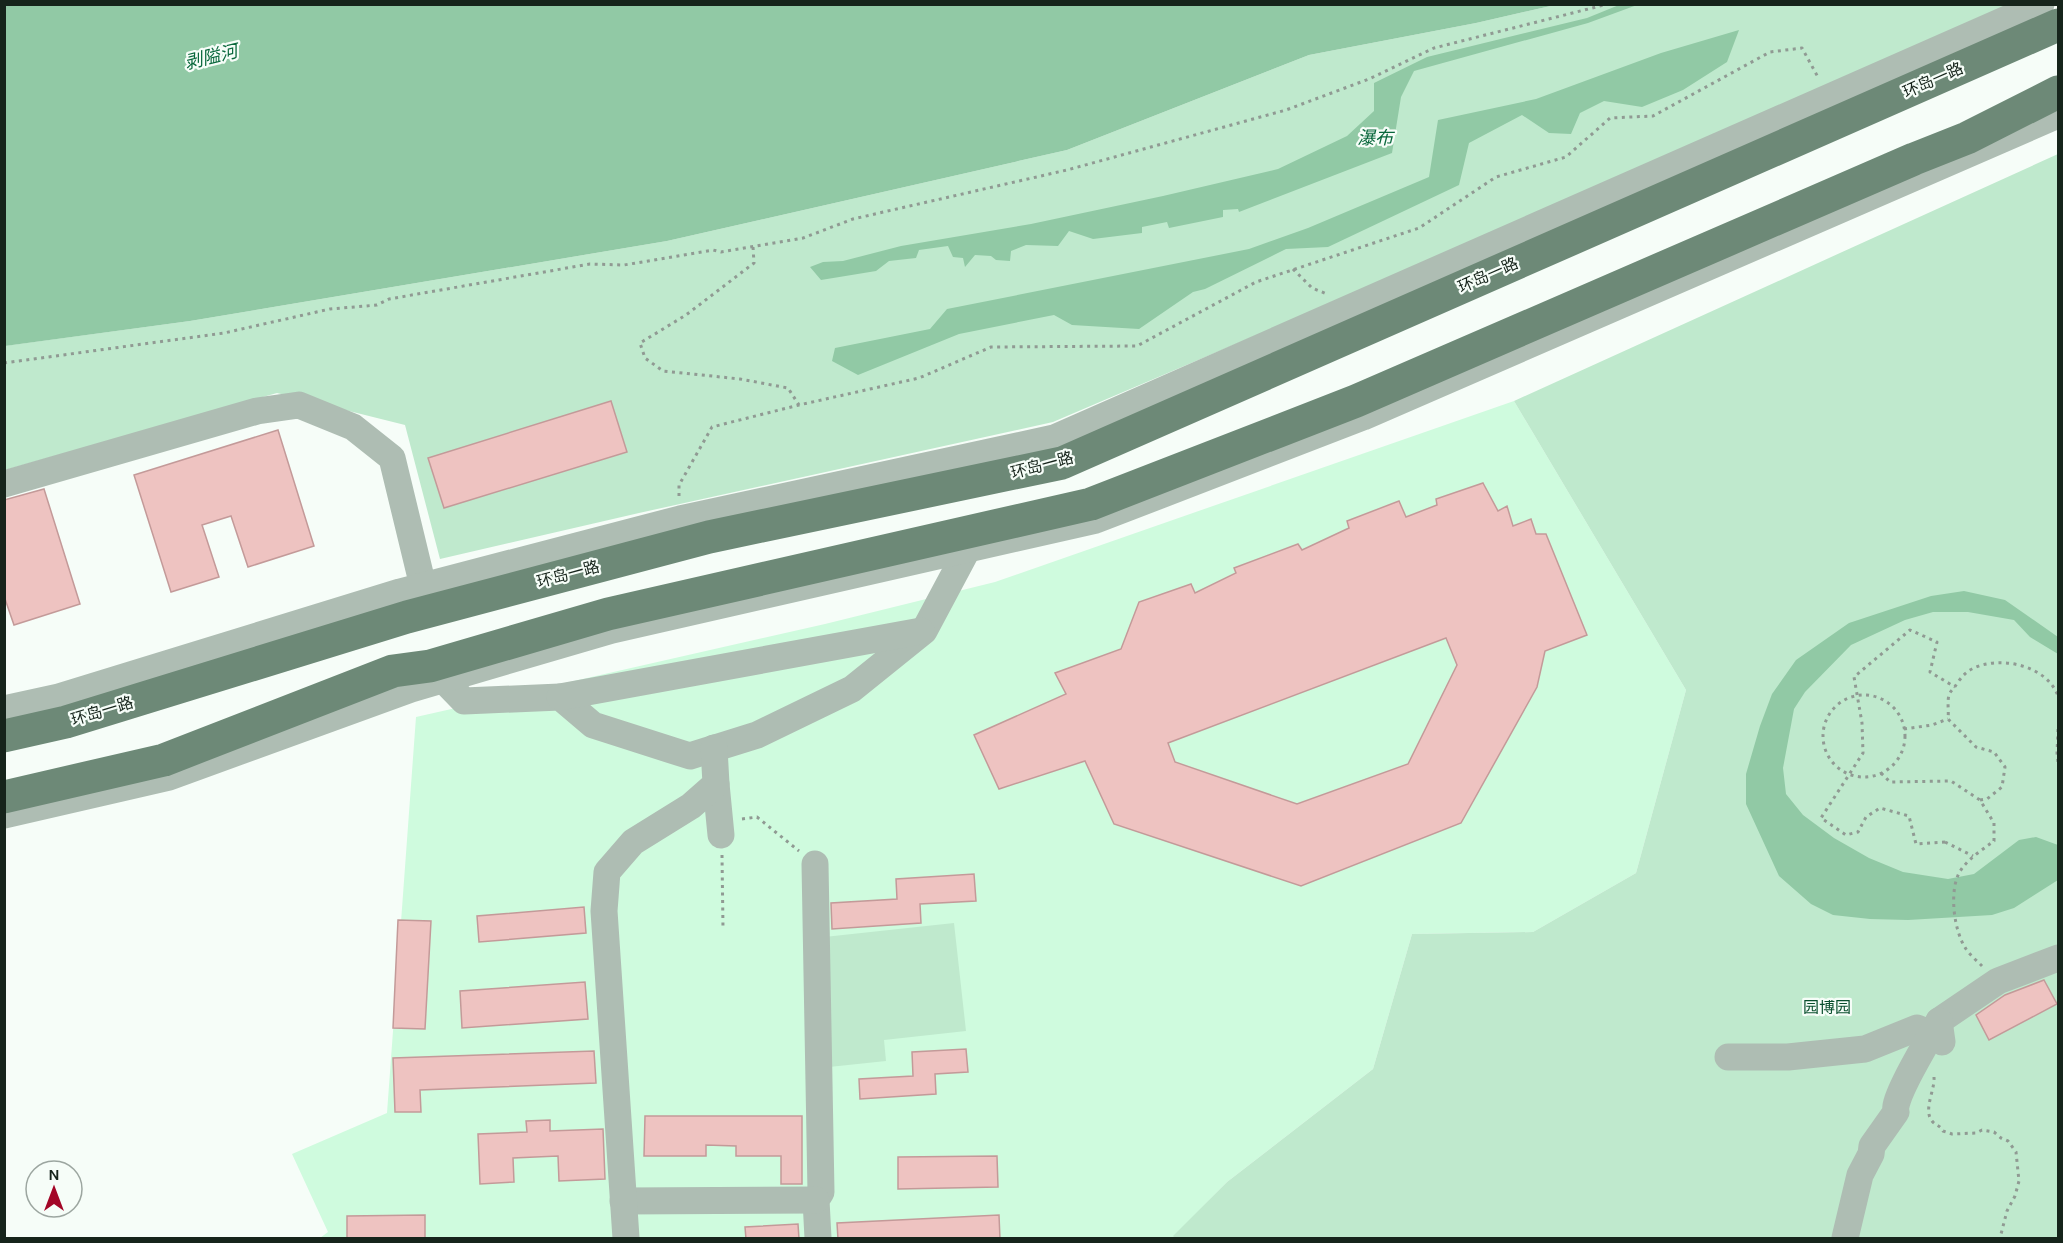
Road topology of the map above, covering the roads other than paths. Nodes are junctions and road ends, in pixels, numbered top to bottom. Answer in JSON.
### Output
{"nodes":[{"id":1,"x":2041,"y":4,"type":"edge"},
{"id":2,"x":2058,"y":25,"type":"edge"},
{"id":3,"x":2058,"y":92,"type":"edge"},
{"id":4,"x":2058,"y":115,"type":"edge"},
{"id":5,"x":1928,"y":162,"type":"junction"},
{"id":6,"x":4,"y":484,"type":"edge"},
{"id":7,"x":973,"y":539,"type":"junction"},
{"id":8,"x":423,"y":586,"type":"junction"},
{"id":9,"x":924,"y":631,"type":"junction"},
{"id":10,"x":436,"y":672,"type":"junction"},
{"id":11,"x":560,"y":697,"type":"junction"},
{"id":12,"x":4,"y":709,"type":"edge"},
{"id":13,"x":4,"y":736,"type":"edge"},
{"id":14,"x":714,"y":748,"type":"junction"},
{"id":15,"x":716,"y":784,"type":"junction"},
{"id":16,"x":4,"y":797,"type":"edge"},
{"id":17,"x":4,"y":815,"type":"edge"},
{"id":18,"x":721,"y":836,"type":"road end"},
{"id":19,"x":815,"y":864,"type":"road end"},
{"id":20,"x":2058,"y":958,"type":"edge"},
{"id":21,"x":1938,"y":1032,"type":"junction"},
{"id":22,"x":1865,"y":1049,"type":"junction"},
{"id":23,"x":1728,"y":1058,"type":"dead end"},
{"id":24,"x":1913,"y":1065,"type":"junction"},
{"id":25,"x":816,"y":1200,"type":"junction"},
{"id":26,"x":623,"y":1202,"type":"junction"},
{"id":27,"x":626,"y":1239,"type":"edge"},
{"id":28,"x":818,"y":1239,"type":"edge"},
{"id":29,"x":1845,"y":1239,"type":"edge"}],
"edges":[{"from":1,"to":8,"type":"street"},
{"from":2,"to":13,"type":"main road","name":"环岛一路"},
{"from":3,"to":5,"type":"main road"},
{"from":4,"to":5,"type":"street"},
{"from":5,"to":7,"type":"main road"},
{"from":6,"to":8,"type":"street"},
{"from":7,"to":9,"type":"street"},
{"from":7,"to":10,"type":"main road"},
{"from":8,"to":12,"type":"street"},
{"from":9,"to":11,"type":"street"},
{"from":9,"to":14,"type":"street"},
{"from":10,"to":11,"type":"street"},
{"from":10,"to":16,"type":"main road"},
{"from":10,"to":17,"type":"street"},
{"from":11,"to":14,"type":"street"},
{"from":14,"to":15,"type":"street"},
{"from":15,"to":18,"type":"street"},
{"from":15,"to":26,"type":"street"},
{"from":19,"to":25,"type":"street"},
{"from":20,"to":21,"type":"street"},
{"from":21,"to":22,"type":"street"},
{"from":21,"to":24,"type":"street"},
{"from":22,"to":23,"type":"street"},
{"from":22,"to":24,"type":"street"},
{"from":24,"to":29,"type":"street"},
{"from":25,"to":26,"type":"street"},
{"from":25,"to":28,"type":"street"},
{"from":26,"to":27,"type":"street"}]}
